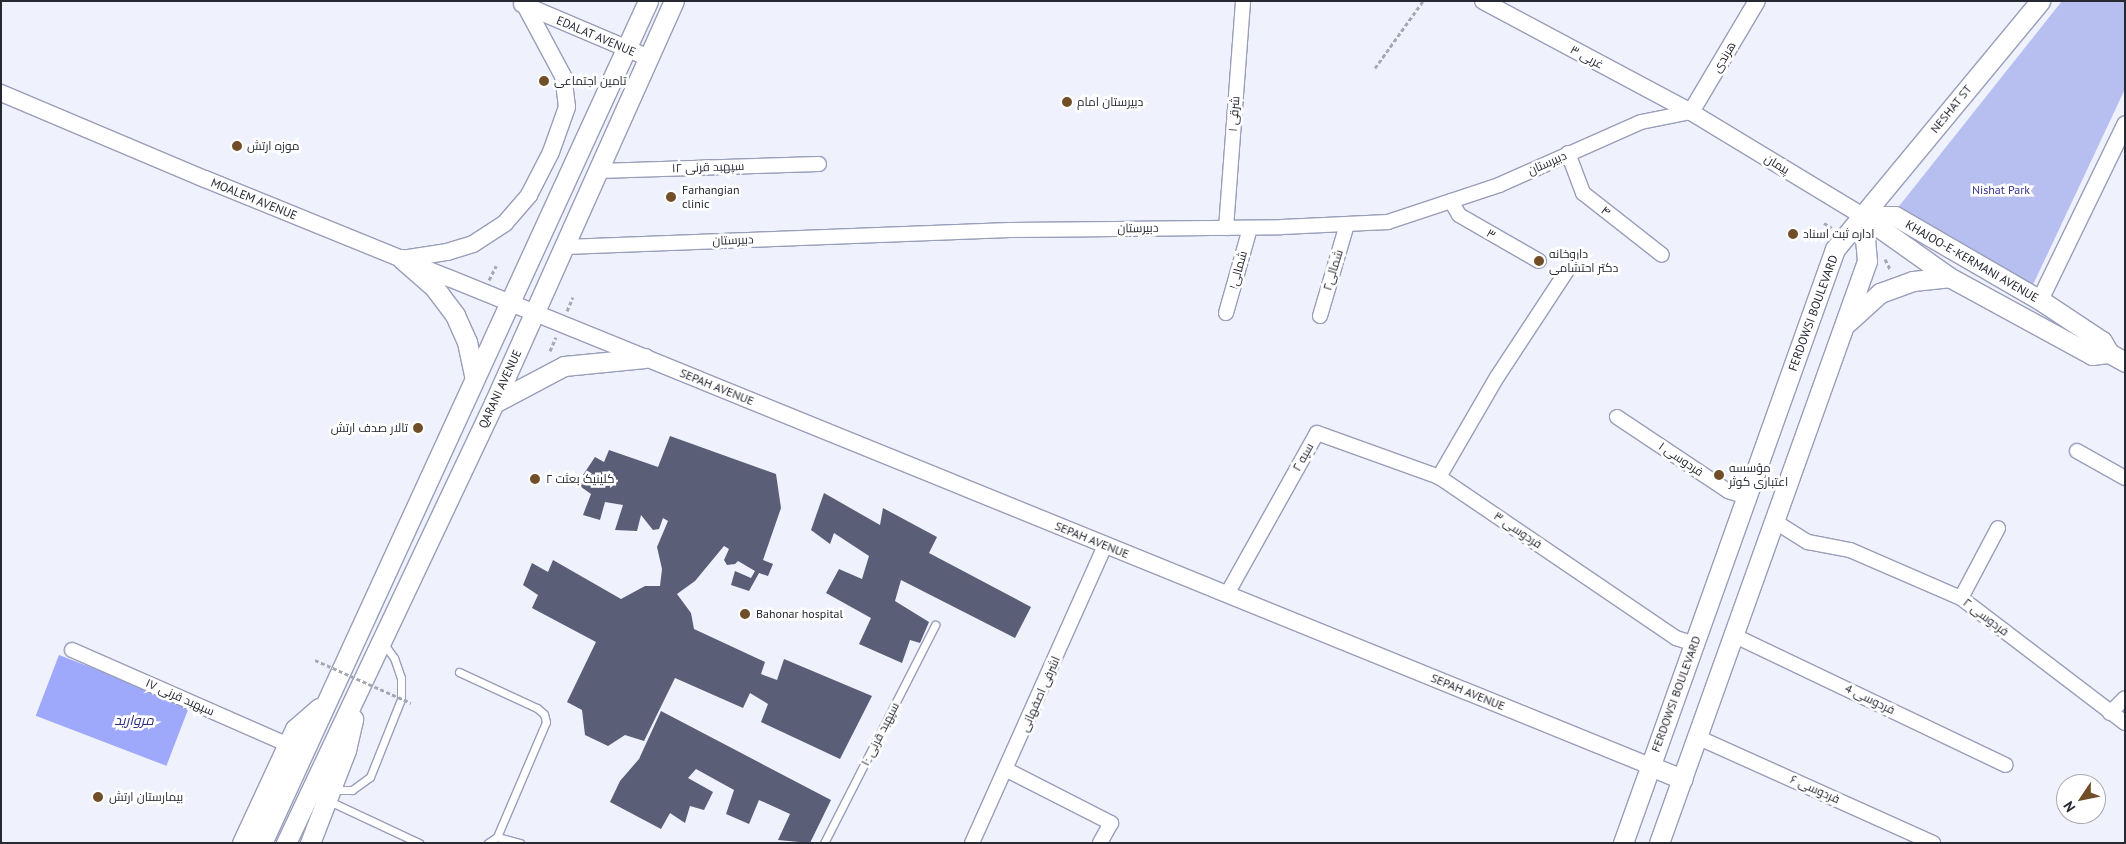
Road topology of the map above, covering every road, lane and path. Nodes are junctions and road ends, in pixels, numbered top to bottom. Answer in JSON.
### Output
{"nodes":[{"id":1,"x":648,"y":1,"type":"edge"},
{"id":2,"x":674,"y":1,"type":"edge"},
{"id":3,"x":1243,"y":1,"type":"edge"},
{"id":4,"x":1423,"y":1,"type":"edge"},
{"id":5,"x":1483,"y":1,"type":"edge"},
{"id":6,"x":1757,"y":1,"type":"edge"},
{"id":7,"x":520,"y":3,"type":"edge"},
{"id":8,"x":2035,"y":3,"type":"edge"},
{"id":9,"x":625,"y":48,"type":"junction"},
{"id":10,"x":649,"y":58,"type":"junction"},
{"id":11,"x":1375,"y":68,"type":"dead end"},
{"id":12,"x":1,"y":93,"type":"edge"},
{"id":13,"x":1691,"y":112,"type":"junction"},
{"id":14,"x":2125,"y":126,"type":"edge"},
{"id":15,"x":1568,"y":153,"type":"junction"},
{"id":16,"x":819,"y":164,"type":"dead end"},
{"id":17,"x":598,"y":171,"type":"junction"},
{"id":18,"x":1451,"y":200,"type":"junction"},
{"id":19,"x":1863,"y":216,"type":"junction"},
{"id":20,"x":1347,"y":224,"type":"junction"},
{"id":21,"x":1226,"y":228,"type":"junction"},
{"id":22,"x":1250,"y":228,"type":"junction"},
{"id":23,"x":565,"y":247,"type":"junction"},
{"id":24,"x":1662,"y":255,"type":"dead end"},
{"id":25,"x":402,"y":259,"type":"junction"},
{"id":26,"x":1539,"y":261,"type":"dead end"},
{"id":27,"x":1568,"y":269,"type":"dead end"},
{"id":28,"x":1949,"y":277,"type":"junction"},
{"id":29,"x":2040,"y":300,"type":"junction"},
{"id":30,"x":508,"y":302,"type":"junction"},
{"id":31,"x":535,"y":313,"type":"junction"},
{"id":32,"x":1226,"y":313,"type":"dead end"},
{"id":33,"x":1320,"y":316,"type":"dead end"},
{"id":34,"x":1843,"y":328,"type":"junction"},
{"id":35,"x":645,"y":358,"type":"junction"},
{"id":36,"x":2117,"y":358,"type":"edge"},
{"id":37,"x":474,"y":376,"type":"junction"},
{"id":38,"x":494,"y":403,"type":"junction"},
{"id":39,"x":1618,"y":417,"type":"dead end"},
{"id":40,"x":2077,"y":451,"type":"dead end"},
{"id":41,"x":1439,"y":477,"type":"junction"},
{"id":42,"x":2124,"y":477,"type":"edge"},
{"id":43,"x":1746,"y":498,"type":"junction"},
{"id":44,"x":1774,"y":522,"type":"junction"},
{"id":45,"x":1998,"y":528,"type":"dead end"},
{"id":46,"x":1105,"y":545,"type":"junction"},
{"id":47,"x":1227,"y":594,"type":"junction"},
{"id":48,"x":1961,"y":598,"type":"junction"},
{"id":49,"x":935,"y":624,"type":"dead end"},
{"id":50,"x":1733,"y":635,"type":"junction"},
{"id":51,"x":383,"y":641,"type":"junction"},
{"id":52,"x":1694,"y":644,"type":"junction"},
{"id":53,"x":72,"y":650,"type":"dead end"},
{"id":54,"x":315,"y":660,"type":"dead end"},
{"id":55,"x":339,"y":671,"type":"junction"},
{"id":56,"x":459,"y":672,"type":"dead end"},
{"id":57,"x":362,"y":686,"type":"junction"},
{"id":58,"x":2125,"y":698,"type":"edge"},
{"id":59,"x":401,"y":699,"type":"junction"},
{"id":60,"x":325,"y":702,"type":"junction"},
{"id":61,"x":411,"y":703,"type":"dead end"},
{"id":62,"x":2110,"y":713,"type":"junction"},
{"id":63,"x":2125,"y":723,"type":"edge"},
{"id":64,"x":1697,"y":737,"type":"junction"},
{"id":65,"x":288,"y":745,"type":"junction"},
{"id":66,"x":2006,"y":765,"type":"dead end"},
{"id":67,"x":1650,"y":766,"type":"junction"},
{"id":68,"x":1007,"y":770,"type":"junction"},
{"id":69,"x":1682,"y":779,"type":"junction"},
{"id":70,"x":328,"y":795,"type":"junction"},
{"id":71,"x":497,"y":838,"type":"junction"},
{"id":72,"x":242,"y":843,"type":"edge"},
{"id":73,"x":262,"y":843,"type":"edge"},
{"id":74,"x":286,"y":843,"type":"edge"},
{"id":75,"x":310,"y":843,"type":"edge"},
{"id":76,"x":419,"y":843,"type":"edge"},
{"id":77,"x":488,"y":843,"type":"edge"},
{"id":78,"x":520,"y":843,"type":"edge"},
{"id":79,"x":824,"y":843,"type":"edge"},
{"id":80,"x":972,"y":843,"type":"edge"},
{"id":81,"x":1100,"y":843,"type":"edge"},
{"id":82,"x":1623,"y":843,"type":"edge"},
{"id":83,"x":1659,"y":843,"type":"edge"},
{"id":84,"x":1933,"y":843,"type":"edge"}],
"edges":[{"from":1,"to":9,"type":"main road"},
{"from":2,"to":10,"type":"main road","name":"QARANI AVENUE"},
{"from":3,"to":21,"type":"street","name":"شرقی ۱"},
{"from":4,"to":11,"type":"path"},
{"from":5,"to":13,"type":"street","name":"۳ غربی"},
{"from":6,"to":13,"type":"street","name":"هرندی"},
{"from":7,"to":9,"type":"street","name":"EDALAT AVENUE"},
{"from":7,"to":25,"type":"street"},
{"from":8,"to":19,"type":"main road","name":"NESHAT ST"},
{"from":9,"to":10,"type":"street","name":"EDALAT AVENUE"},
{"from":9,"to":30,"type":"main road"},
{"from":10,"to":17,"type":"main road","name":"QARANI AVENUE"},
{"from":12,"to":25,"type":"street","name":"MOALEM AVENUE"},
{"from":13,"to":15,"type":"street","name":"دبیرستان"},
{"from":13,"to":19,"type":"street","name":"پیمان"},
{"from":14,"to":29,"type":"street"},
{"from":15,"to":18,"type":"street","name":"دبیرستان"},
{"from":15,"to":24,"type":"street","name":"۴"},
{"from":16,"to":17,"type":"street","name":"سپهبد قرنی ۱۲"},
{"from":17,"to":23,"type":"main road","name":"QARANI AVENUE"},
{"from":18,"to":20,"type":"street","name":"دبیرستان"},
{"from":18,"to":26,"type":"street","name":"۳"},
{"from":19,"to":28,"type":"main road","name":"KHAJOO-E-KERMANI AVENUE"},
{"from":19,"to":29,"type":"main road","name":"KHAJOO-E-KERMANI AVENUE"},
{"from":19,"to":34,"type":"main road"},
{"from":19,"to":43,"type":"main road","name":"FERDOWSI BOULEVARD"},
{"from":20,"to":22,"type":"street","name":"دبیرستان"},
{"from":20,"to":33,"type":"street","name":"شمالی۲"},
{"from":21,"to":22,"type":"street","name":"دبیرستان"},
{"from":21,"to":23,"type":"street","name":"دبیرستان"},
{"from":22,"to":32,"type":"street","name":"شمالی۱"},
{"from":23,"to":31,"type":"main road","name":"QARANI AVENUE"},
{"from":25,"to":30,"type":"street","name":"MOALEM AVENUE"},
{"from":25,"to":37,"type":"main road"},
{"from":27,"to":41,"type":"street"},
{"from":28,"to":34,"type":"main road"},
{"from":28,"to":36,"type":"main road","name":"KHAJOO-E-KERMANI AVENUE"},
{"from":29,"to":36,"type":"main road","name":"KHAJOO-E-KERMANI AVENUE"},
{"from":30,"to":31,"type":"street","name":"MOALEM AVENUE"},
{"from":30,"to":37,"type":"main road"},
{"from":31,"to":35,"type":"street","name":"SEPAH AVENUE"},
{"from":31,"to":38,"type":"main road","name":"QARANI AVENUE"},
{"from":34,"to":44,"type":"main road"},
{"from":35,"to":38,"type":"main road"},
{"from":35,"to":46,"type":"street","name":"SEPAH AVENUE"},
{"from":37,"to":55,"type":"main road"},
{"from":38,"to":51,"type":"main road","name":"QARANI AVENUE"},
{"from":39,"to":43,"type":"street","name":"فردوسی ۱"},
{"from":40,"to":42,"type":"street"},
{"from":41,"to":47,"type":"street","name":"سپه ۲"},
{"from":41,"to":52,"type":"street","name":"فردوسی ۳"},
{"from":43,"to":52,"type":"main road","name":"FERDOWSI BOULEVARD"},
{"from":44,"to":48,"type":"street","name":"فردوسی ۲"},
{"from":44,"to":50,"type":"main road"},
{"from":45,"to":48,"type":"street"},
{"from":46,"to":47,"type":"street","name":"SEPAH AVENUE"},
{"from":46,"to":68,"type":"street","name":"اشرفی اصفهانی"},
{"from":47,"to":67,"type":"street","name":"SEPAH AVENUE"},
{"from":48,"to":62,"type":"street","name":"فردوسی ۲"},
{"from":49,"to":79,"type":"lane","name":"سپهبد قرنی ۱۰"},
{"from":50,"to":64,"type":"main road"},
{"from":50,"to":66,"type":"street","name":"فردوسی 4"},
{"from":51,"to":57,"type":"main road","name":"QARANI AVENUE"},
{"from":51,"to":59,"type":"lane"},
{"from":52,"to":67,"type":"main road","name":"FERDOWSI BOULEVARD"},
{"from":53,"to":65,"type":"street","name":"سپهبد قرنی ۱۷"},
{"from":54,"to":55,"type":"path","bridge":true},
{"from":55,"to":57,"type":"path","bridge":true},
{"from":55,"to":60,"type":"main road"},
{"from":56,"to":71,"type":"lane"},
{"from":57,"to":59,"type":"path","bridge":true},
{"from":57,"to":70,"type":"main road"},
{"from":57,"to":74,"type":"main road","name":"QARANI AVENUE"},
{"from":58,"to":62,"type":"street"},
{"from":59,"to":61,"type":"path","bridge":true},
{"from":59,"to":70,"type":"lane"},
{"from":60,"to":65,"type":"main road"},
{"from":60,"to":73,"type":"main road"},
{"from":62,"to":63,"type":"street","name":"فردوسی ۲"},
{"from":64,"to":69,"type":"main road"},
{"from":64,"to":84,"type":"street","name":"فردوسی ۶"},
{"from":65,"to":72,"type":"main road"},
{"from":67,"to":69,"type":"main road"},
{"from":67,"to":82,"type":"main road","name":"FERDOWSI BOULEVARD"},
{"from":68,"to":80,"type":"street","name":"اشرفی اصفهانی"},
{"from":68,"to":81,"type":"street"},
{"from":69,"to":83,"type":"main road"},
{"from":70,"to":75,"type":"main road"},
{"from":70,"to":76,"type":"lane"},
{"from":71,"to":77,"type":"lane"},
{"from":71,"to":78,"type":"lane"}]}
